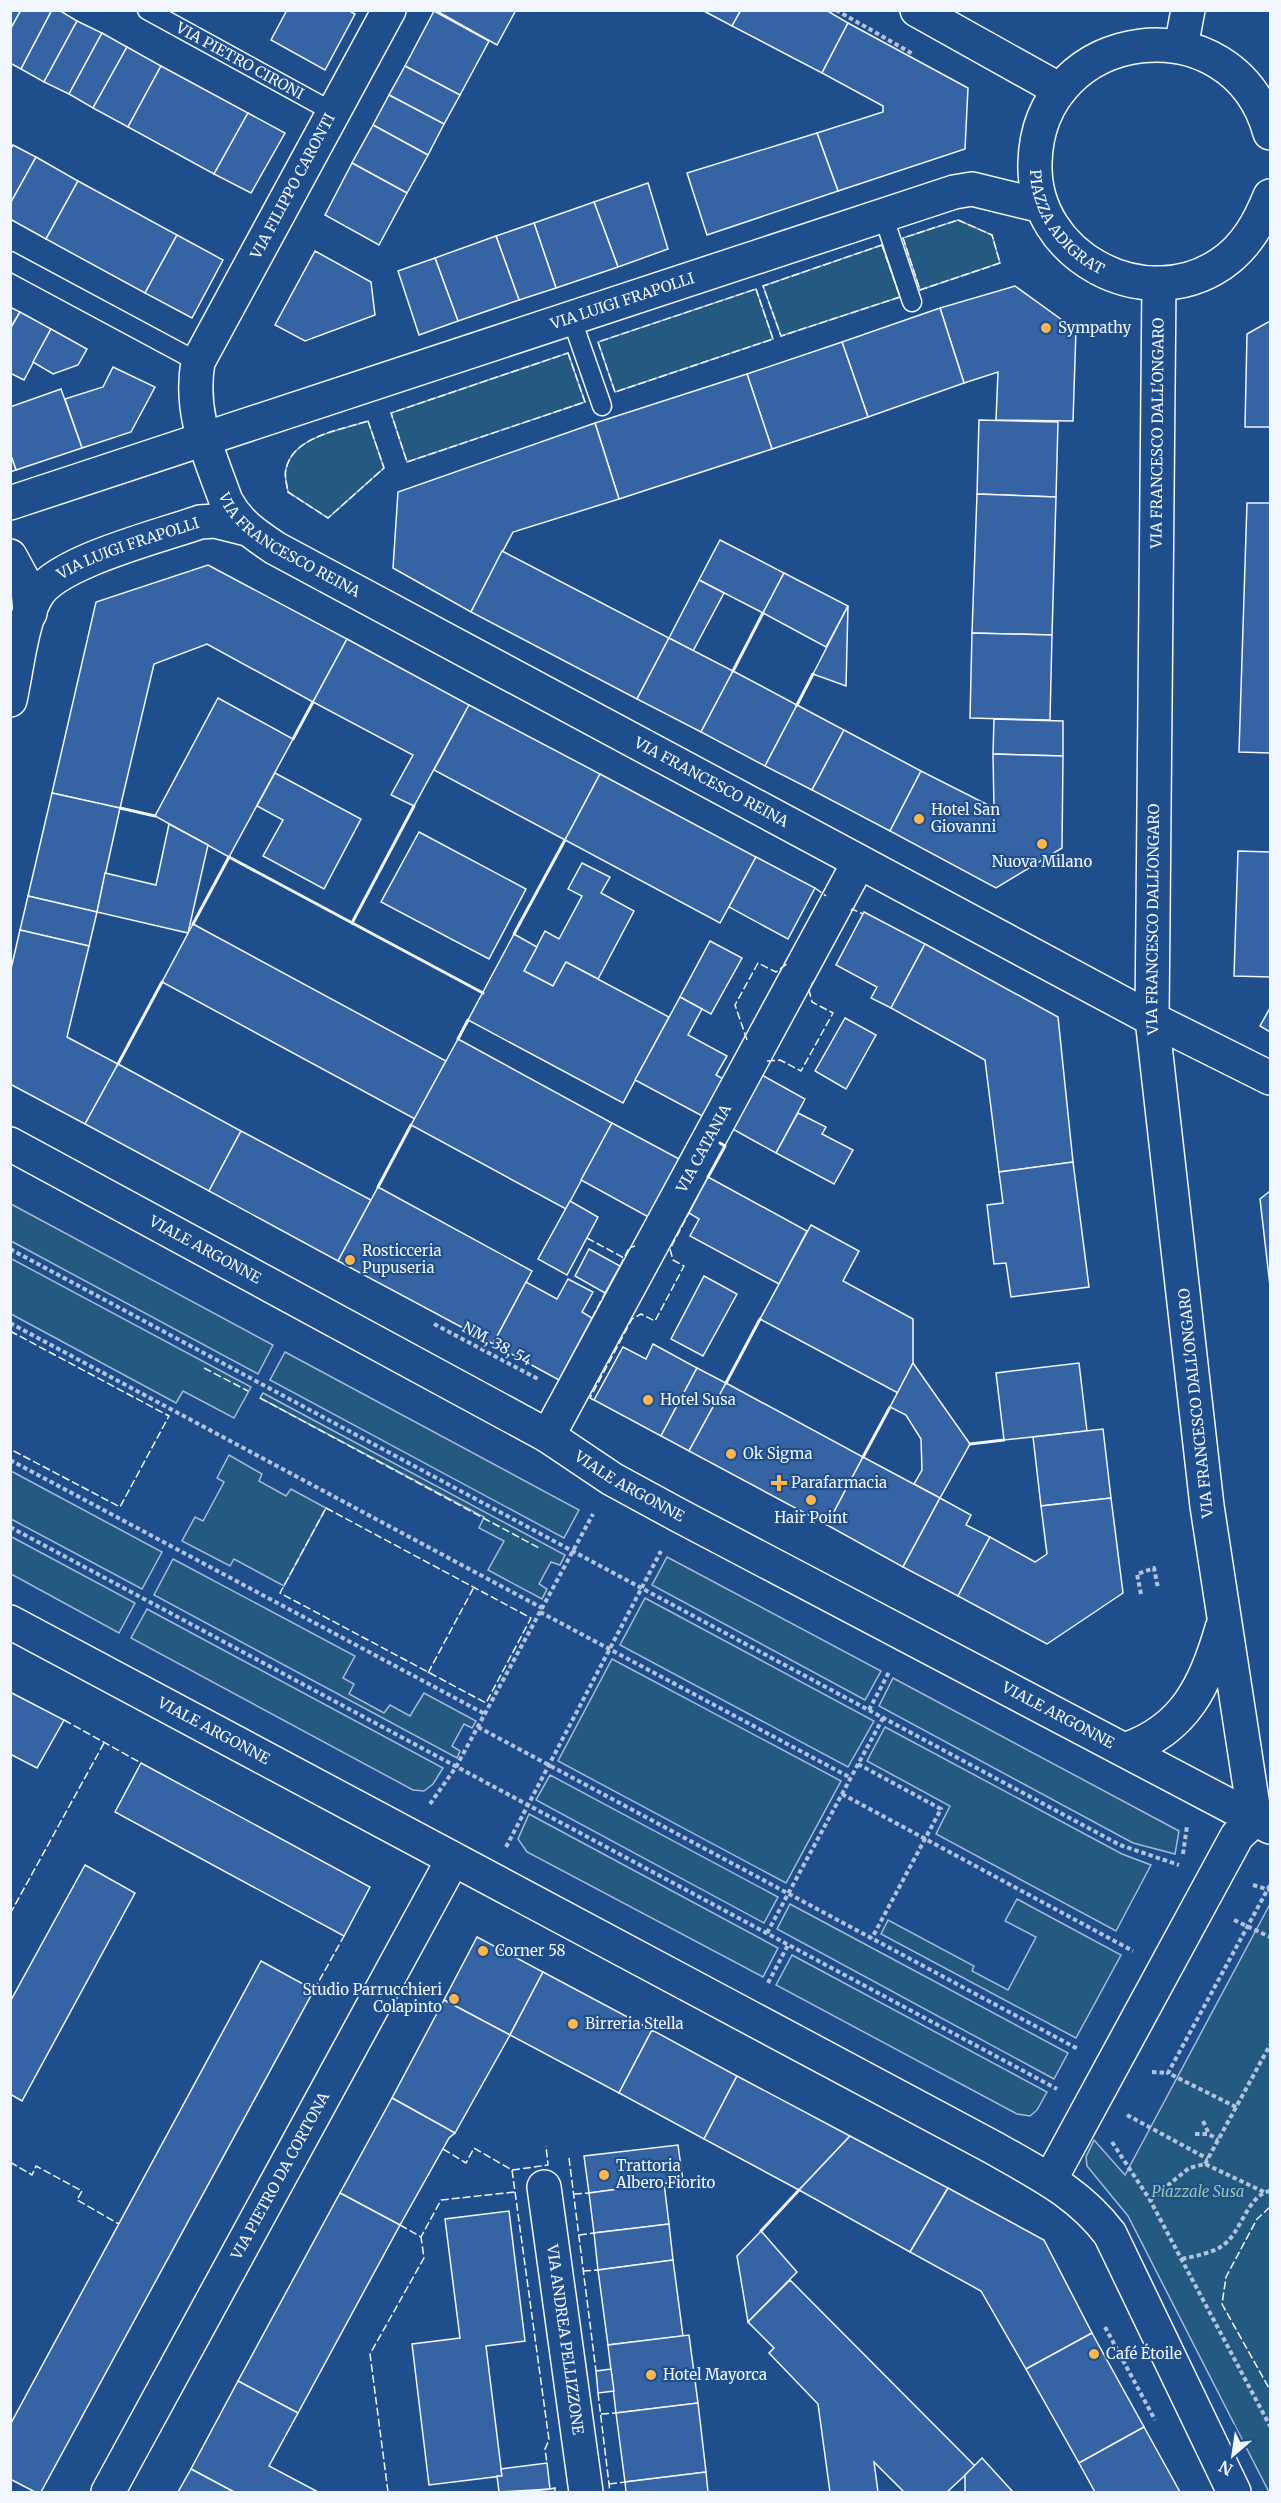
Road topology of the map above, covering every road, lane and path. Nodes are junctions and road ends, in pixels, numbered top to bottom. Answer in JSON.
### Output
{"nodes":[{"id":1,"x":147,"y":10,"type":"edge"},
{"id":2,"x":388,"y":10,"type":"edge"},
{"id":3,"x":836,"y":10,"type":"edge"},
{"id":4,"x":917,"y":10,"type":"edge"},
{"id":5,"x":1188,"y":10,"type":"edge"},
{"id":6,"x":1181,"y":47,"type":"junction"},
{"id":7,"x":913,"y":54,"type":"dead end"},
{"id":8,"x":1060,"y":90,"type":"junction"},
{"id":9,"x":333,"y":112,"type":"junction"},
{"id":10,"x":1270,"y":133,"type":"edge"},
{"id":11,"x":1270,"y":200,"type":"edge"},
{"id":12,"x":1042,"y":206,"type":"junction"},
{"id":13,"x":883,"y":215,"type":"junction"},
{"id":14,"x":10,"y":261,"type":"edge"},
{"id":15,"x":1159,"y":283,"type":"junction"},
{"id":16,"x":912,"y":302,"type":"dead end"},
{"id":17,"x":571,"y":317,"type":"junction"},
{"id":18,"x":198,"y":362,"type":"junction"},
{"id":19,"x":602,"y":406,"type":"dead end"},
{"id":20,"x":203,"y":437,"type":"junction"},
{"id":21,"x":10,"y":503,"type":"edge"},
{"id":22,"x":247,"y":530,"type":"junction"},
{"id":23,"x":10,"y":556,"type":"edge"},
{"id":24,"x":30,"y":613,"type":"junction"},
{"id":25,"x":10,"y":700,"type":"edge"},
{"id":26,"x":859,"y":862,"type":"junction"},
{"id":27,"x":1152,"y":1019,"type":"junction"},
{"id":28,"x":1270,"y":1078,"type":"edge"},
{"id":29,"x":10,"y":1144,"type":"edge"},
{"id":30,"x":10,"y":1249,"type":"edge"},
{"id":31,"x":10,"y":1323,"type":"edge"},
{"id":32,"x":434,"y":1324,"type":"dead end"},
{"id":33,"x":549,"y":1385,"type":"dead end"},
{"id":34,"x":548,"y":1436,"type":"junction"},
{"id":35,"x":10,"y":1460,"type":"edge"},
{"id":36,"x":593,"y":1514,"type":"dead end"},
{"id":37,"x":10,"y":1527,"type":"edge"},
{"id":38,"x":573,"y":1551,"type":"junction"},
{"id":39,"x":662,"y":1551,"type":"dead end"},
{"id":40,"x":1143,"y":1564,"type":"dead end"},
{"id":41,"x":1145,"y":1572,"type":"junction"},
{"id":42,"x":641,"y":1588,"type":"junction"},
{"id":43,"x":1158,"y":1588,"type":"dead end"},
{"id":44,"x":1141,"y":1594,"type":"dead end"},
{"id":45,"x":541,"y":1610,"type":"junction"},
{"id":46,"x":10,"y":1622,"type":"edge"},
{"id":47,"x":1224,"y":1624,"type":"junction"},
{"id":48,"x":609,"y":1648,"type":"junction"},
{"id":49,"x":889,"y":1672,"type":"dead end"},
{"id":50,"x":869,"y":1710,"type":"junction"},
{"id":51,"x":484,"y":1714,"type":"junction"},
{"id":52,"x":883,"y":1718,"type":"junction"},
{"id":53,"x":478,"y":1727,"type":"junction"},
{"id":54,"x":1127,"y":1749,"type":"junction"},
{"id":55,"x":858,"y":1764,"type":"junction"},
{"id":56,"x":548,"y":1765,"type":"junction"},
{"id":57,"x":456,"y":1767,"type":"junction"},
{"id":58,"x":851,"y":1778,"type":"junction"},
{"id":59,"x":842,"y":1794,"type":"junction"},
{"id":60,"x":526,"y":1805,"type":"junction"},
{"id":61,"x":428,"y":1807,"type":"dead end"},
{"id":62,"x":1263,"y":1823,"type":"edge"},
{"id":63,"x":925,"y":1839,"type":"junction"},
{"id":64,"x":506,"y":1847,"type":"dead end"},
{"id":65,"x":452,"y":1861,"type":"junction"},
{"id":66,"x":1216,"y":1873,"type":"junction"},
{"id":67,"x":1270,"y":1888,"type":"edge"},
{"id":68,"x":788,"y":1893,"type":"junction"},
{"id":69,"x":1228,"y":1917,"type":"dead end"},
{"id":70,"x":1248,"y":1927,"type":"junction"},
{"id":71,"x":767,"y":1933,"type":"junction"},
{"id":72,"x":1270,"y":1937,"type":"edge"},
{"id":73,"x":872,"y":1938,"type":"junction"},
{"id":74,"x":788,"y":1945,"type":"junction"},
{"id":75,"x":1133,"y":1951,"type":"dead end"},
{"id":76,"x":768,"y":1983,"type":"dead end"},
{"id":77,"x":1270,"y":2045,"type":"edge"},
{"id":78,"x":1075,"y":2058,"type":"dead end"},
{"id":79,"x":1062,"y":2083,"type":"dead end"},
{"id":80,"x":1059,"y":2090,"type":"junction"},
{"id":81,"x":1053,"y":2100,"type":"dead end"},
{"id":82,"x":1236,"y":2107,"type":"junction"},
{"id":83,"x":1120,"y":2108,"type":"dead end"},
{"id":84,"x":1203,"y":2121,"type":"dead end"},
{"id":85,"x":1195,"y":2134,"type":"dead end"},
{"id":86,"x":1209,"y":2134,"type":"junction"},
{"id":87,"x":1218,"y":2140,"type":"junction"},
{"id":88,"x":1112,"y":2142,"type":"dead end"},
{"id":89,"x":1208,"y":2159,"type":"junction"},
{"id":90,"x":1205,"y":2164,"type":"junction"},
{"id":91,"x":1050,"y":2180,"type":"junction"},
{"id":92,"x":544,"y":2187,"type":"dead end"},
{"id":93,"x":1270,"y":2191,"type":"edge"},
{"id":94,"x":1264,"y":2192,"type":"junction"},
{"id":95,"x":1150,"y":2200,"type":"junction"},
{"id":96,"x":1182,"y":2259,"type":"junction"},
{"id":97,"x":1105,"y":2328,"type":"dead end"},
{"id":98,"x":1155,"y":2420,"type":"dead end"},
{"id":99,"x":1270,"y":2427,"type":"edge"},
{"id":100,"x":108,"y":2493,"type":"edge"},
{"id":101,"x":586,"y":2493,"type":"edge"},
{"id":102,"x":1234,"y":2493,"type":"edge"}],
"edges":[{"from":1,"to":9,"type":"lane","name":"VIA PIETRO CIRONI"},
{"from":2,"to":9,"type":"street","name":"VIA FILIPPO CARONTI"},
{"from":3,"to":7,"type":"path"},
{"from":4,"to":8,"type":"street"},
{"from":5,"to":6,"type":"street"},
{"from":6,"to":8,"type":"street","name":"PIAZZA ADIGRAT"},
{"from":6,"to":10,"type":"street","name":"PIAZZA ADIGRAT"},
{"from":8,"to":12,"type":"street","name":"PIAZZA ADIGRAT"},
{"from":9,"to":18,"type":"street","name":"VIA FILIPPO CARONTI"},
{"from":11,"to":15,"type":"street","name":"PIAZZA ADIGRAT"},
{"from":12,"to":13,"type":"street","name":"VIA LUIGI FRAPOLLI"},
{"from":12,"to":15,"type":"street","name":"PIAZZA ADIGRAT"},
{"from":13,"to":16,"type":"lane"},
{"from":13,"to":17,"type":"street","name":"VIA LUIGI FRAPOLLI"},
{"from":14,"to":18,"type":"lane"},
{"from":15,"to":27,"type":"street","name":"VIA FRANCESCO DALL'ONGARO"},
{"from":17,"to":19,"type":"lane"},
{"from":17,"to":20,"type":"street","name":"VIA LUIGI FRAPOLLI"},
{"from":18,"to":20,"type":"street"},
{"from":20,"to":21,"type":"street","name":"VIA LUIGI FRAPOLLI"},
{"from":20,"to":22,"type":"street","name":"VIA FRANCESCO REINA"},
{"from":22,"to":24,"type":"street","name":"VIA LUIGI FRAPOLLI"},
{"from":22,"to":26,"type":"street","name":"VIA FRANCESCO REINA"},
{"from":23,"to":24,"type":"street"},
{"from":24,"to":25,"type":"street"},
{"from":26,"to":27,"type":"street","name":"VIA FRANCESCO REINA"},
{"from":26,"to":34,"type":"street","name":"VIA CATANIA"},
{"from":27,"to":28,"type":"street","name":"VIA FRANCESCO REINA"},
{"from":27,"to":47,"type":"street","name":"VIA FRANCESCO DALL'ONGARO"},
{"from":29,"to":34,"type":"street","name":"VIALE ARGONNE"},
{"from":30,"to":38,"type":"path"},
{"from":31,"to":45,"type":"path"},
{"from":32,"to":33,"type":"path","name":"NM, 38, 54"},
{"from":34,"to":54,"type":"street","name":"VIALE ARGONNE"},
{"from":35,"to":51,"type":"path"},
{"from":36,"to":38,"type":"path"},
{"from":37,"to":57,"type":"path"},
{"from":38,"to":42,"type":"path"},
{"from":38,"to":45,"type":"path"},
{"from":39,"to":42,"type":"path"},
{"from":40,"to":41,"type":"path"},
{"from":41,"to":43,"type":"path"},
{"from":41,"to":44,"type":"path"},
{"from":42,"to":48,"type":"path"},
{"from":42,"to":50,"type":"path"},
{"from":45,"to":48,"type":"path"},
{"from":45,"to":51,"type":"path"},
{"from":46,"to":65,"type":"street","name":"VIALE ARGONNE"},
{"from":47,"to":54,"type":"street","name":"VIA FRANCESCO DALL'ONGARO"},
{"from":47,"to":62,"type":"street","name":"VIA FRANCESCO DALL'ONGARO"},
{"from":48,"to":56,"type":"path"},
{"from":48,"to":58,"type":"path"},
{"from":49,"to":50,"type":"path"},
{"from":50,"to":52,"type":"path"},
{"from":51,"to":53,"type":"path"},
{"from":52,"to":55,"type":"path"},
{"from":52,"to":66,"type":"path"},
{"from":53,"to":56,"type":"path"},
{"from":53,"to":57,"type":"path"},
{"from":54,"to":62,"type":"street","name":"VIALE ARGONNE"},
{"from":55,"to":58,"type":"path"},
{"from":55,"to":63,"type":"path"},
{"from":56,"to":60,"type":"path"},
{"from":56,"to":68,"type":"path"},
{"from":57,"to":60,"type":"path"},
{"from":57,"to":61,"type":"path"},
{"from":58,"to":59,"type":"path"},
{"from":59,"to":63,"type":"path"},
{"from":59,"to":68,"type":"path"},
{"from":60,"to":64,"type":"path"},
{"from":60,"to":71,"type":"path"},
{"from":62,"to":66,"type":"street"},
{"from":63,"to":73,"type":"path"},
{"from":63,"to":75,"type":"path"},
{"from":65,"to":91,"type":"street","name":"VIALE ARGONNE"},
{"from":65,"to":100,"type":"street","name":"VIA PIETRO DA CORTONA"},
{"from":66,"to":67,"type":"path"},
{"from":66,"to":91,"type":"street"},
{"from":67,"to":70,"type":"path"},
{"from":68,"to":71,"type":"path"},
{"from":68,"to":73,"type":"path"},
{"from":69,"to":70,"type":"path"},
{"from":70,"to":72,"type":"path"},
{"from":70,"to":82,"type":"path"},
{"from":71,"to":74,"type":"path"},
{"from":73,"to":78,"type":"path"},
{"from":74,"to":76,"type":"path"},
{"from":74,"to":80,"type":"path"},
{"from":77,"to":82,"type":"path"},
{"from":79,"to":80,"type":"path"},
{"from":80,"to":81,"type":"path"},
{"from":82,"to":87,"type":"path"},
{"from":83,"to":89,"type":"path"},
{"from":84,"to":86,"type":"path"},
{"from":85,"to":86,"type":"path"},
{"from":86,"to":87,"type":"path"},
{"from":87,"to":89,"type":"path"},
{"from":88,"to":95,"type":"path"},
{"from":89,"to":90,"type":"path"},
{"from":90,"to":94,"type":"path"},
{"from":90,"to":95,"type":"path"},
{"from":91,"to":102,"type":"street"},
{"from":92,"to":101,"type":"street","name":"VIA ANDREA PELLIZZONE"},
{"from":93,"to":94,"type":"path"},
{"from":94,"to":96,"type":"path"},
{"from":95,"to":96,"type":"path"},
{"from":96,"to":99,"type":"path"},
{"from":97,"to":98,"type":"path"}]}
